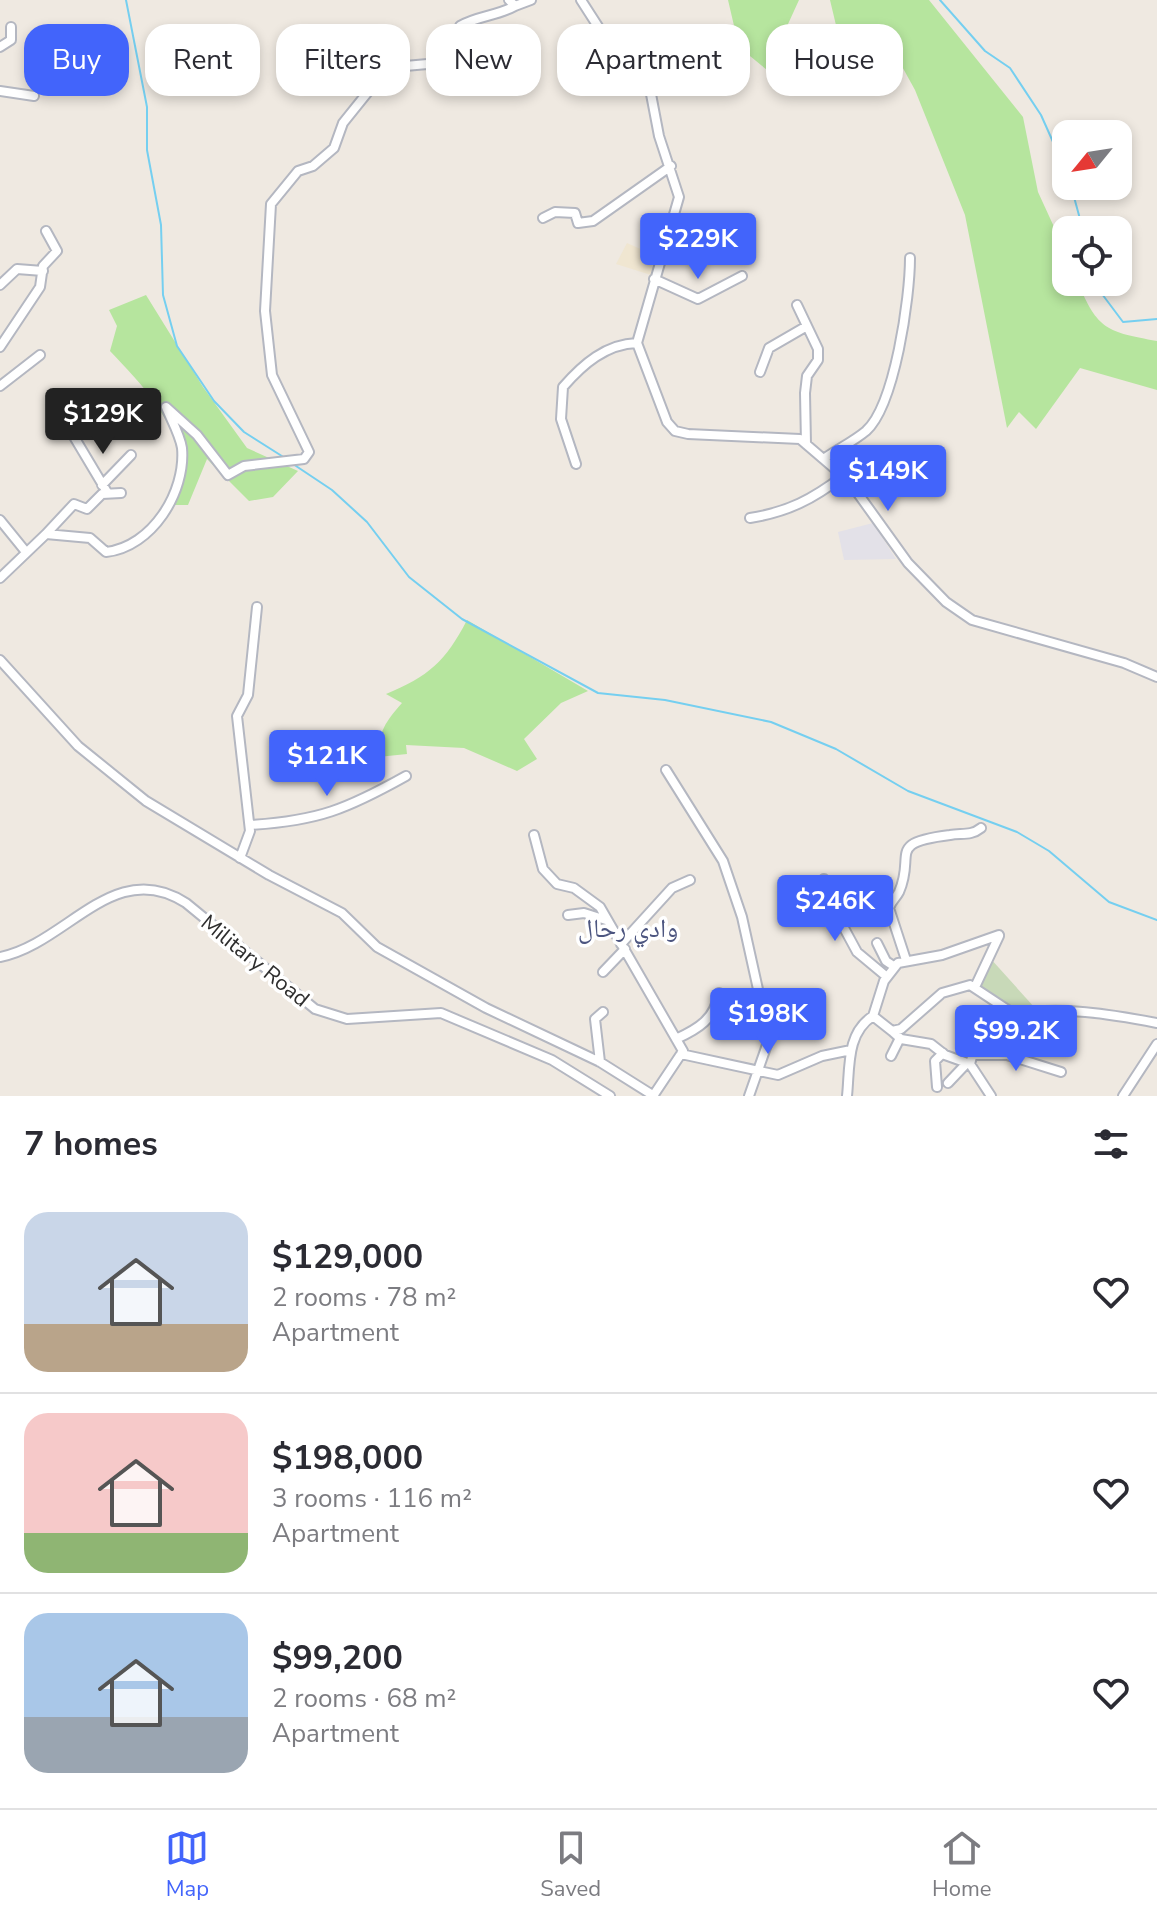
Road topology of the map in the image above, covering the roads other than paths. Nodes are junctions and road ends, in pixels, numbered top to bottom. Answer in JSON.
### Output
{"nodes":[{"id":1,"x":531,"y":0,"type":"edge"},
{"id":2,"x":581,"y":0,"type":"edge"},
{"id":3,"x":512,"y":3,"type":"edge"},
{"id":4,"x":596,"y":24,"type":"edge"},
{"id":5,"x":11,"y":27,"type":"dead end"},
{"id":6,"x":0,"y":47,"type":"edge"},
{"id":7,"x":0,"y":91,"type":"edge"},
{"id":8,"x":24,"y":95,"type":"edge"},
{"id":9,"x":651,"y":96,"type":"edge"},
{"id":10,"x":671,"y":166,"type":"junction"},
{"id":11,"x":543,"y":218,"type":"dead end"},
{"id":12,"x":46,"y":231,"type":"dead end"},
{"id":13,"x":910,"y":258,"type":"dead end"},
{"id":14,"x":43,"y":271,"type":"junction"},
{"id":15,"x":742,"y":276,"type":"dead end"},
{"id":16,"x":654,"y":279,"type":"junction"},
{"id":17,"x":0,"y":285,"type":"edge"},
{"id":18,"x":797,"y":305,"type":"dead end"},
{"id":19,"x":807,"y":326,"type":"junction"},
{"id":20,"x":637,"y":343,"type":"junction"},
{"id":21,"x":0,"y":347,"type":"edge"},
{"id":22,"x":40,"y":355,"type":"dead end"},
{"id":23,"x":760,"y":372,"type":"dead end"},
{"id":24,"x":0,"y":386,"type":"edge"},
{"id":25,"x":73,"y":435,"type":"dead end"},
{"id":26,"x":806,"y":444,"type":"junction"},
{"id":27,"x":131,"y":455,"type":"dead end"},
{"id":28,"x":825,"y":458,"type":"junction"},
{"id":29,"x":576,"y":464,"type":"dead end"},
{"id":30,"x":843,"y":476,"type":"junction"},
{"id":31,"x":104,"y":488,"type":"junction"},
{"id":32,"x":121,"y":493,"type":"dead end"},
{"id":33,"x":750,"y":518,"type":"dead end"},
{"id":34,"x":0,"y":520,"type":"edge"},
{"id":35,"x":46,"y":534,"type":"junction"},
{"id":36,"x":26,"y":552,"type":"junction"},
{"id":37,"x":0,"y":578,"type":"edge"},
{"id":38,"x":257,"y":607,"type":"dead end"},
{"id":39,"x":0,"y":660,"type":"edge"},
{"id":40,"x":1157,"y":677,"type":"edge"},
{"id":41,"x":666,"y":770,"type":"dead end"},
{"id":42,"x":406,"y":776,"type":"dead end"},
{"id":43,"x":250,"y":825,"type":"junction"},
{"id":44,"x":981,"y":828,"type":"dead end"},
{"id":45,"x":534,"y":835,"type":"dead end"},
{"id":46,"x":240,"y":858,"type":"junction"},
{"id":47,"x":824,"y":879,"type":"dead end"},
{"id":48,"x":690,"y":880,"type":"dead end"},
{"id":49,"x":568,"y":915,"type":"dead end"},
{"id":50,"x":609,"y":922,"type":"junction"},
{"id":51,"x":877,"y":943,"type":"dead end"},
{"id":52,"x":623,"y":947,"type":"junction"},
{"id":53,"x":0,"y":957,"type":"edge"},
{"id":54,"x":906,"y":960,"type":"junction"},
{"id":55,"x":895,"y":967,"type":"junction"},
{"id":56,"x":603,"y":972,"type":"dead end"},
{"id":57,"x":887,"y":977,"type":"junction"},
{"id":58,"x":975,"y":987,"type":"junction"},
{"id":59,"x":719,"y":993,"type":"dead end"},
{"id":60,"x":603,"y":1012,"type":"dead end"},
{"id":61,"x":1014,"y":1014,"type":"junction"},
{"id":62,"x":873,"y":1016,"type":"junction"},
{"id":63,"x":1157,"y":1023,"type":"edge"},
{"id":64,"x":896,"y":1034,"type":"junction"},
{"id":65,"x":676,"y":1039,"type":"junction"},
{"id":66,"x":1157,"y":1044,"type":"edge"},
{"id":67,"x":851,"y":1050,"type":"junction"},
{"id":68,"x":943,"y":1053,"type":"junction"},
{"id":69,"x":681,"y":1054,"type":"junction"},
{"id":70,"x":975,"y":1055,"type":"junction"},
{"id":71,"x":891,"y":1056,"type":"dead end"},
{"id":72,"x":600,"y":1062,"type":"junction"},
{"id":73,"x":968,"y":1064,"type":"junction"},
{"id":74,"x":758,"y":1070,"type":"junction"},
{"id":75,"x":1061,"y":1072,"type":"dead end"},
{"id":76,"x":948,"y":1083,"type":"dead end"},
{"id":77,"x":937,"y":1087,"type":"dead end"},
{"id":78,"x":988,"y":1095,"type":"edge"},
{"id":79,"x":610,"y":1096,"type":"edge"},
{"id":80,"x":653,"y":1096,"type":"edge"},
{"id":81,"x":749,"y":1096,"type":"edge"},
{"id":82,"x":847,"y":1096,"type":"edge"},
{"id":83,"x":1123,"y":1096,"type":"edge"}],
"edges":[{"from":1,"to":3,"type":"street"},
{"from":2,"to":4,"type":"street"},
{"from":3,"to":35,"type":"street"},
{"from":5,"to":6,"type":"street"},
{"from":7,"to":8,"type":"street"},
{"from":9,"to":10,"type":"street"},
{"from":10,"to":11,"type":"street"},
{"from":10,"to":16,"type":"street"},
{"from":12,"to":14,"type":"street"},
{"from":13,"to":28,"type":"street"},
{"from":14,"to":17,"type":"street"},
{"from":14,"to":21,"type":"street"},
{"from":15,"to":16,"type":"street"},
{"from":16,"to":20,"type":"street"},
{"from":18,"to":19,"type":"street"},
{"from":19,"to":23,"type":"street"},
{"from":19,"to":26,"type":"street"},
{"from":20,"to":26,"type":"street"},
{"from":20,"to":29,"type":"street"},
{"from":22,"to":24,"type":"street"},
{"from":25,"to":31,"type":"street"},
{"from":26,"to":28,"type":"street"},
{"from":27,"to":31,"type":"street"},
{"from":28,"to":30,"type":"street"},
{"from":30,"to":33,"type":"street"},
{"from":30,"to":40,"type":"street"},
{"from":31,"to":32,"type":"street"},
{"from":31,"to":35,"type":"street"},
{"from":34,"to":36,"type":"street"},
{"from":35,"to":36,"type":"street"},
{"from":36,"to":37,"type":"street"},
{"from":38,"to":43,"type":"street"},
{"from":39,"to":46,"type":"street"},
{"from":41,"to":74,"type":"street"},
{"from":42,"to":43,"type":"street"},
{"from":43,"to":46,"type":"street"},
{"from":44,"to":54,"type":"street"},
{"from":45,"to":50,"type":"street"},
{"from":46,"to":72,"type":"street"},
{"from":47,"to":57,"type":"street"},
{"from":48,"to":52,"type":"street"},
{"from":49,"to":50,"type":"street"},
{"from":50,"to":52,"type":"street"},
{"from":51,"to":55,"type":"street"},
{"from":52,"to":56,"type":"street"},
{"from":52,"to":65,"type":"street"},
{"from":53,"to":79,"type":"street","name":"Military Road"},
{"from":54,"to":55,"type":"street"},
{"from":54,"to":58,"type":"street"},
{"from":55,"to":57,"type":"street"},
{"from":57,"to":62,"type":"street"},
{"from":58,"to":61,"type":"street"},
{"from":58,"to":64,"type":"street"},
{"from":59,"to":65,"type":"street"},
{"from":60,"to":72,"type":"street"},
{"from":61,"to":63,"type":"street"},
{"from":61,"to":70,"type":"street"},
{"from":62,"to":64,"type":"street"},
{"from":62,"to":67,"type":"street"},
{"from":64,"to":68,"type":"street"},
{"from":64,"to":71,"type":"street"},
{"from":65,"to":69,"type":"street"},
{"from":66,"to":83,"type":"street"},
{"from":67,"to":74,"type":"street"},
{"from":67,"to":82,"type":"street"},
{"from":68,"to":73,"type":"street"},
{"from":68,"to":77,"type":"street"},
{"from":69,"to":74,"type":"street"},
{"from":69,"to":80,"type":"street"},
{"from":70,"to":73,"type":"street"},
{"from":70,"to":75,"type":"street"},
{"from":72,"to":80,"type":"street"},
{"from":73,"to":76,"type":"street"},
{"from":73,"to":78,"type":"street"},
{"from":74,"to":81,"type":"street"}]}
